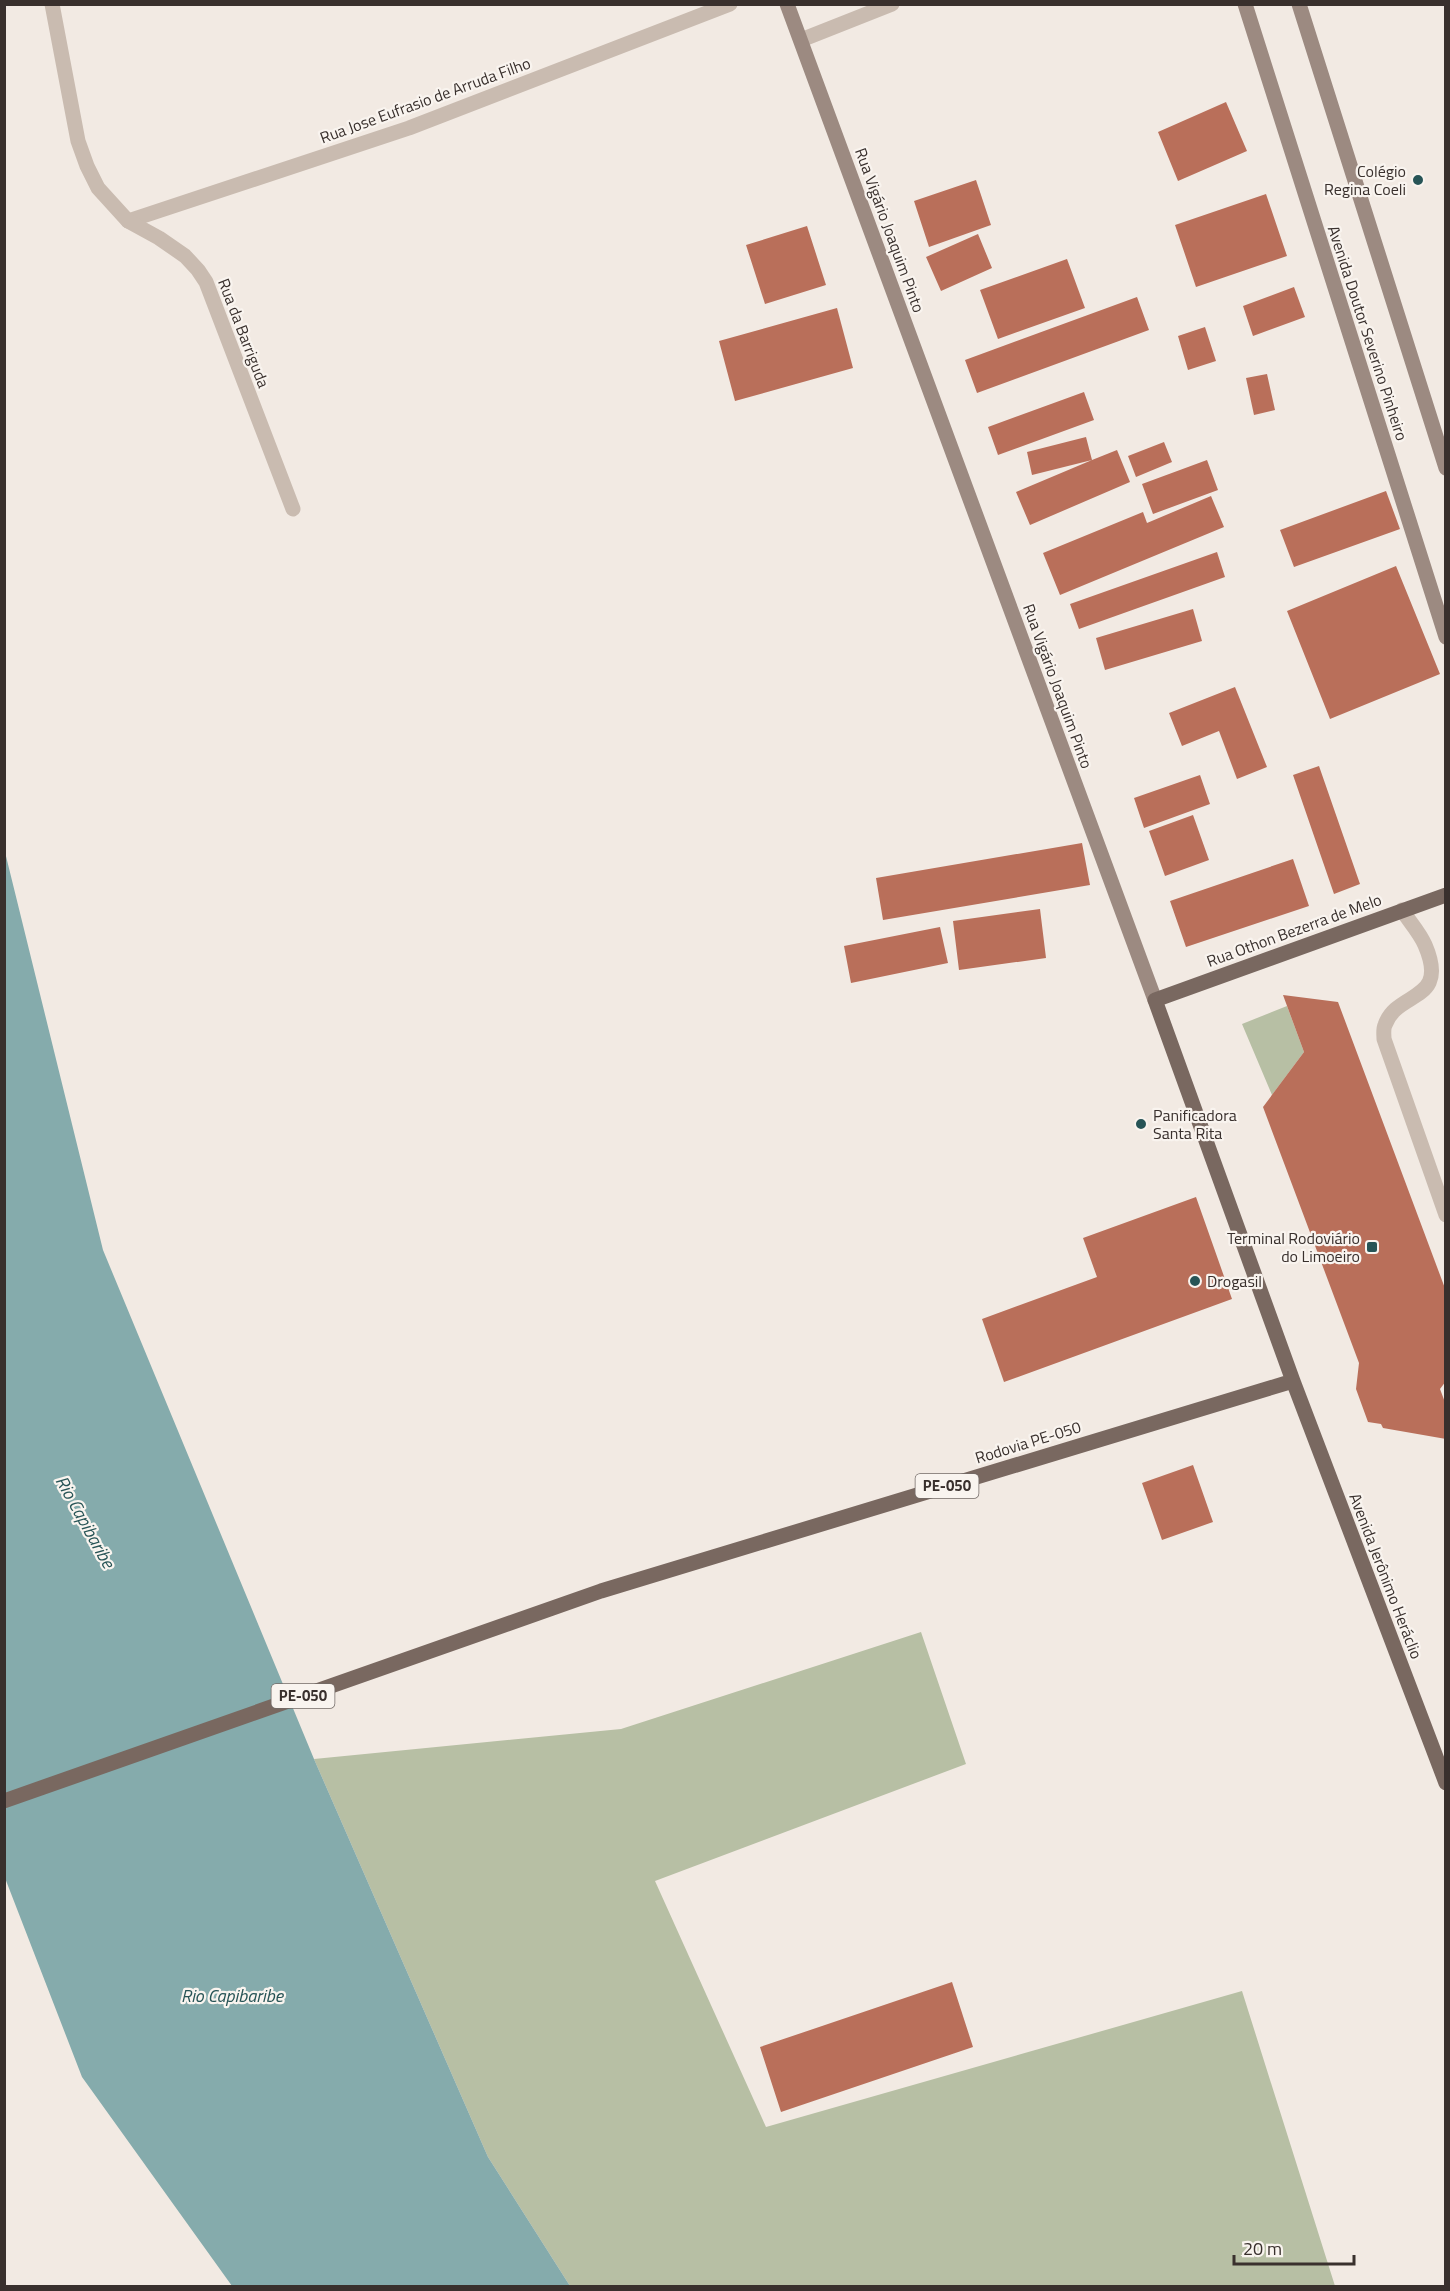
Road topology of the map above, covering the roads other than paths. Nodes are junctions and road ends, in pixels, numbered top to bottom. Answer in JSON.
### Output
{"nodes":[{"id":1,"x":52,"y":4,"type":"edge"},
{"id":2,"x":730,"y":4,"type":"edge"},
{"id":3,"x":788,"y":4,"type":"edge"},
{"id":4,"x":892,"y":4,"type":"edge"},
{"id":5,"x":1245,"y":4,"type":"edge"},
{"id":6,"x":1299,"y":4,"type":"edge"},
{"id":7,"x":801,"y":40,"type":"junction"},
{"id":8,"x":128,"y":221,"type":"junction"},
{"id":9,"x":1446,"y":468,"type":"edge"},
{"id":10,"x":293,"y":508,"type":"dead end"},
{"id":11,"x":1446,"y":637,"type":"edge"},
{"id":12,"x":1446,"y":895,"type":"edge"},
{"id":13,"x":1402,"y":910,"type":"junction"},
{"id":14,"x":1155,"y":1000,"type":"junction"},
{"id":15,"x":1446,"y":1215,"type":"edge"},
{"id":16,"x":1293,"y":1381,"type":"junction"},
{"id":17,"x":1446,"y":1783,"type":"edge"},
{"id":18,"x":4,"y":1801,"type":"edge"}],
"edges":[{"from":1,"to":8,"type":"street","name":"Rua da Barriguda"},
{"from":2,"to":8,"type":"street","name":"Rua Jose Eufrasio de Arruda Filho"},
{"from":3,"to":7,"type":"street","name":"Rua Vigário Joaquim Pinto"},
{"from":4,"to":7,"type":"street"},
{"from":5,"to":11,"type":"street","name":"Avenida Doutor Severino Pinheiro"},
{"from":6,"to":9,"type":"street","name":"Avenida Doutor Severino Pinheiro"},
{"from":7,"to":14,"type":"street","name":"Rua Vigário Joaquim Pinto"},
{"from":8,"to":10,"type":"street","name":"Rua da Barriguda"},
{"from":12,"to":13,"type":"main road","name":"Rua Othon Bezerra de Melo"},
{"from":13,"to":14,"type":"main road","name":"Rua Othon Bezerra de Melo"},
{"from":13,"to":15,"type":"street"},
{"from":14,"to":16,"type":"main road","name":"Rua Vigário Joaquim Pinto"},
{"from":16,"to":17,"type":"main road","name":"Avenida Jerônimo Heráclio"},
{"from":16,"to":18,"type":"main road","name":"Rodovia PE-050","number":"PE-050"}]}
